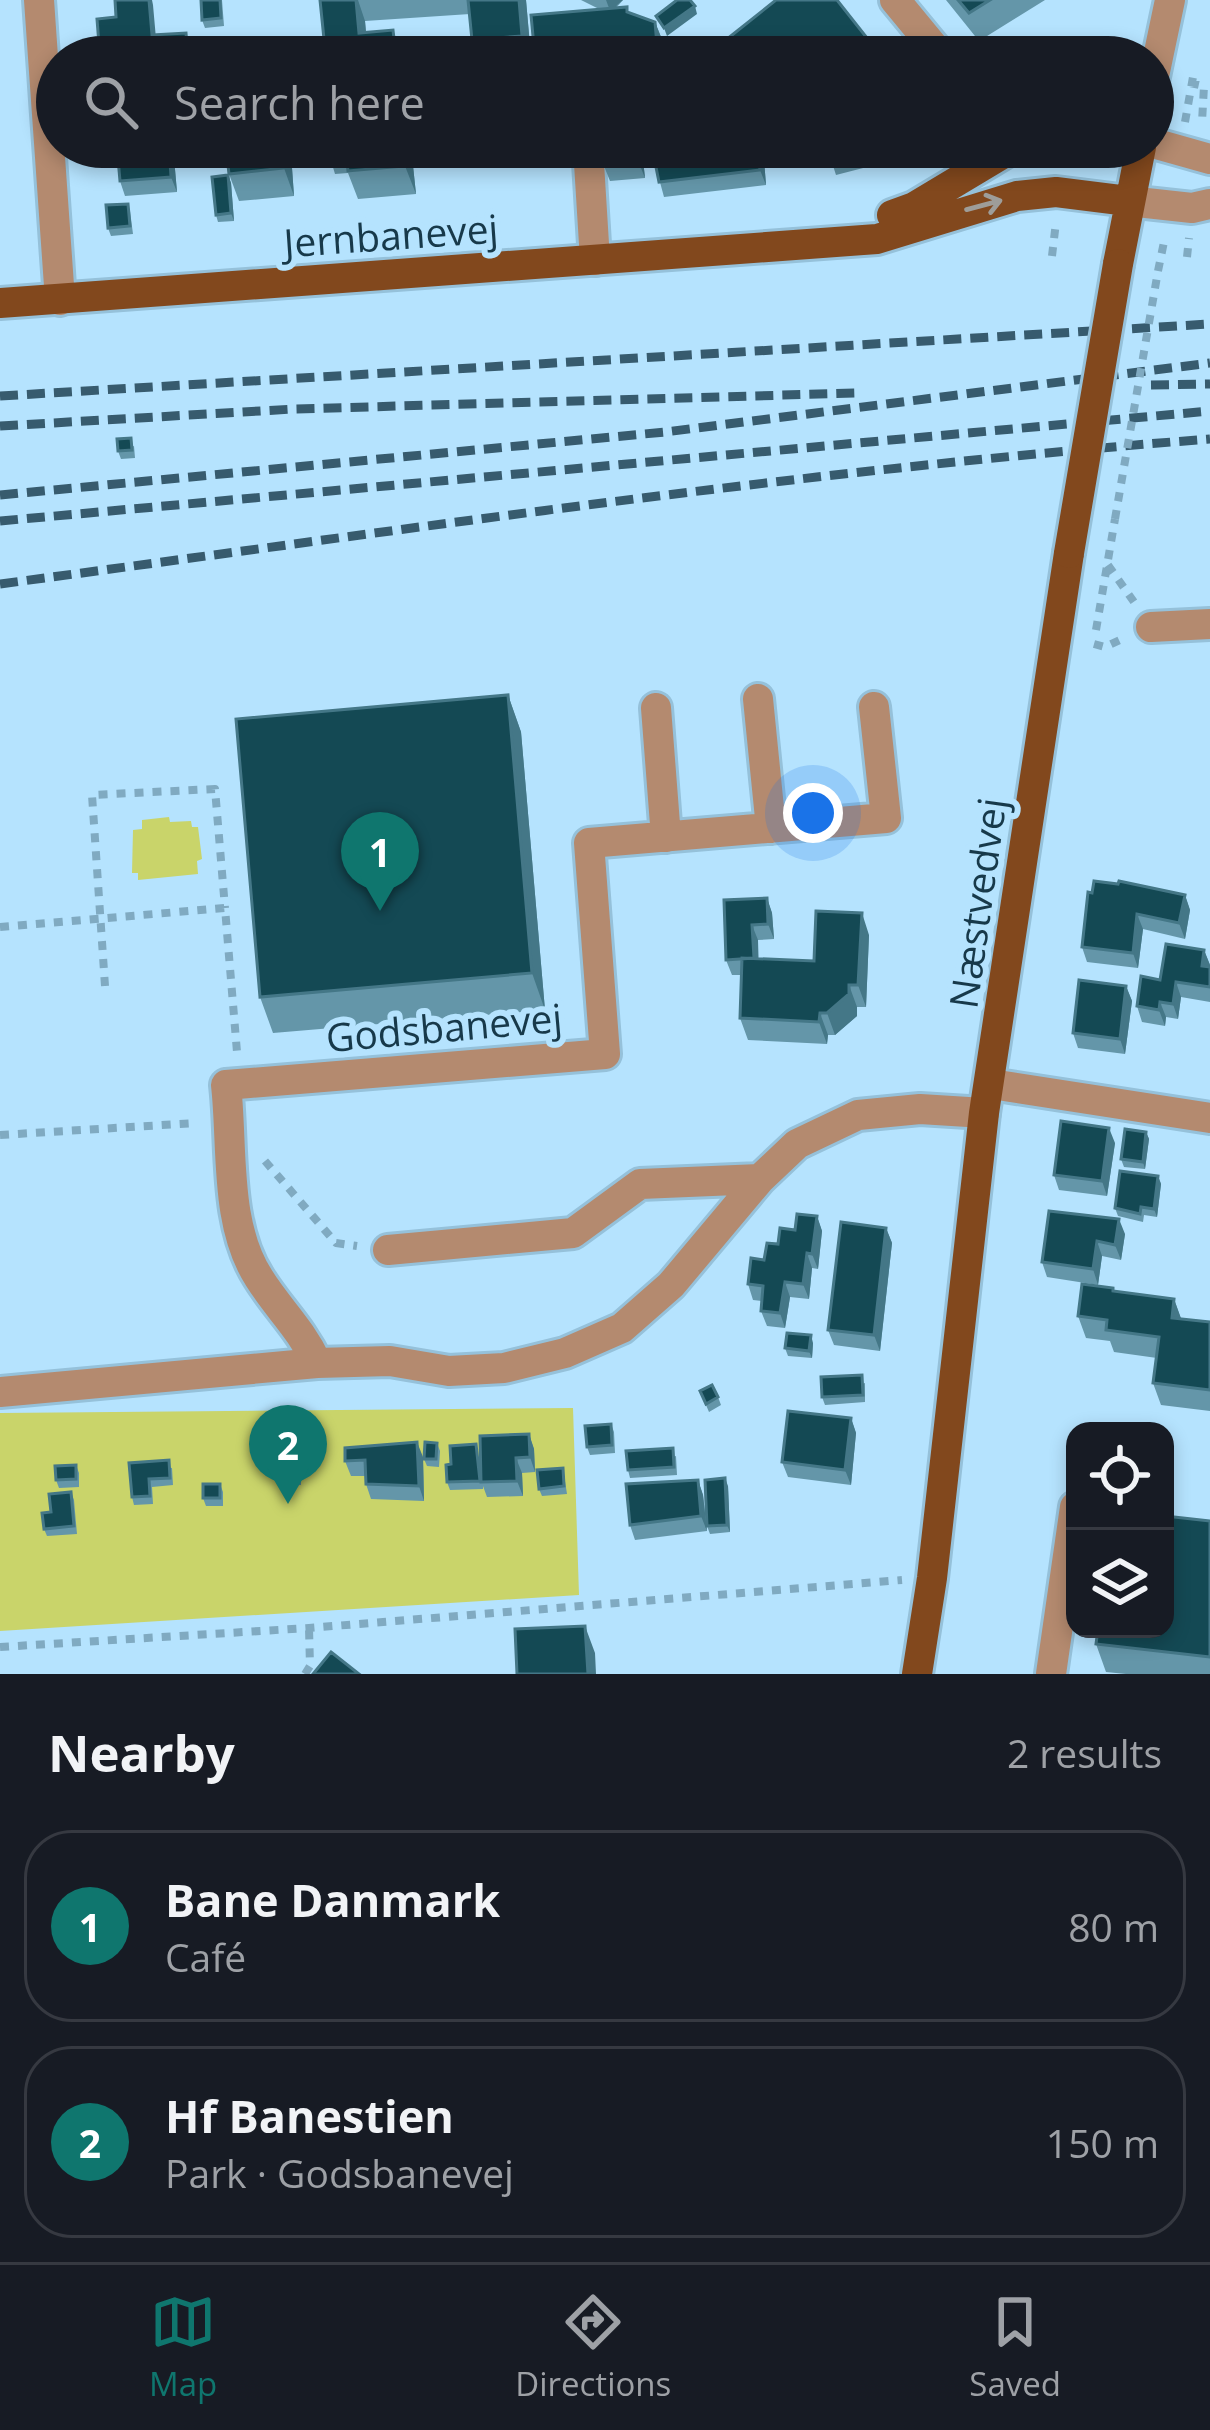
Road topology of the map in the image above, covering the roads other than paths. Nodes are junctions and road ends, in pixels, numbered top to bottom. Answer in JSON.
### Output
{"nodes":[{"id":1,"x":38,"y":0,"type":"edge"},
{"id":2,"x":895,"y":0,"type":"edge"},
{"id":3,"x":1170,"y":0,"type":"edge"},
{"id":4,"x":41,"y":36,"type":"edge"},
{"id":5,"x":925,"y":36,"type":"edge"},
{"id":6,"x":1162,"y":36,"type":"edge"},
{"id":7,"x":1174,"y":149,"type":"edge"},
{"id":8,"x":1210,"y":159,"type":"edge"},
{"id":9,"x":50,"y":168,"type":"edge"},
{"id":10,"x":589,"y":168,"type":"edge"},
{"id":11,"x":978,"y":168,"type":"edge"},
{"id":12,"x":1136,"y":168,"type":"edge"},
{"id":13,"x":1128,"y":202,"type":"junction"},
{"id":14,"x":1210,"y":204,"type":"edge"},
{"id":15,"x":788,"y":244,"type":"junction"},
{"id":16,"x":596,"y":260,"type":"junction"},
{"id":17,"x":60,"y":300,"type":"junction"},
{"id":18,"x":0,"y":303,"type":"edge"},
{"id":19,"x":1210,"y":624,"type":"edge"},
{"id":20,"x":1150,"y":627,"type":"road end"},
{"id":21,"x":758,"y":698,"type":"dead end"},
{"id":22,"x":874,"y":707,"type":"dead end"},
{"id":23,"x":656,"y":708,"type":"dead end"},
{"id":24,"x":771,"y":828,"type":"junction"},
{"id":25,"x":666,"y":836,"type":"junction"},
{"id":26,"x":988,"y":1098,"type":"junction"},
{"id":27,"x":1210,"y":1118,"type":"edge"},
{"id":28,"x":760,"y":1179,"type":"junction"},
{"id":29,"x":388,"y":1250,"type":"dead end"},
{"id":30,"x":317,"y":1363,"type":"junction"},
{"id":31,"x":0,"y":1392,"type":"edge"},
{"id":32,"x":1072,"y":1530,"type":"edge"},
{"id":33,"x":917,"y":1674,"type":"edge"},
{"id":34,"x":1051,"y":1674,"type":"edge"}],
"edges":[{"from":1,"to":4,"type":"street"},
{"from":2,"to":5,"type":"street"},
{"from":3,"to":6,"type":"street"},
{"from":7,"to":8,"type":"street"},
{"from":9,"to":17,"type":"street"},
{"from":10,"to":16,"type":"street"},
{"from":11,"to":15,"type":"main road","name":"Jernbanevej"},
{"from":12,"to":13,"type":"main road","name":"Næstvedvej"},
{"from":13,"to":14,"type":"street"},
{"from":15,"to":13,"type":"main road","name":"Jernbanevej","one_way":true},
{"from":13,"to":26,"type":"main road","name":"Næstvedvej","bridge":true},
{"from":15,"to":16,"type":"main road","name":"Jernbanevej"},
{"from":16,"to":17,"type":"main road","name":"Jernbanevej"},
{"from":17,"to":18,"type":"main road","name":"Jernbanevej"},
{"from":19,"to":20,"type":"street"},
{"from":21,"to":24,"type":"street"},
{"from":22,"to":24,"type":"street","name":"Godsbanevej"},
{"from":23,"to":25,"type":"street"},
{"from":24,"to":25,"type":"street","name":"Godsbanevej"},
{"from":25,"to":30,"type":"street","name":"Godsbanevej"},
{"from":26,"to":27,"type":"street"},
{"from":26,"to":28,"type":"street"},
{"from":26,"to":33,"type":"main road","name":"Næstvedvej"},
{"from":28,"to":29,"type":"street"},
{"from":28,"to":30,"type":"street"},
{"from":30,"to":31,"type":"street"},
{"from":32,"to":34,"type":"street"}]}
